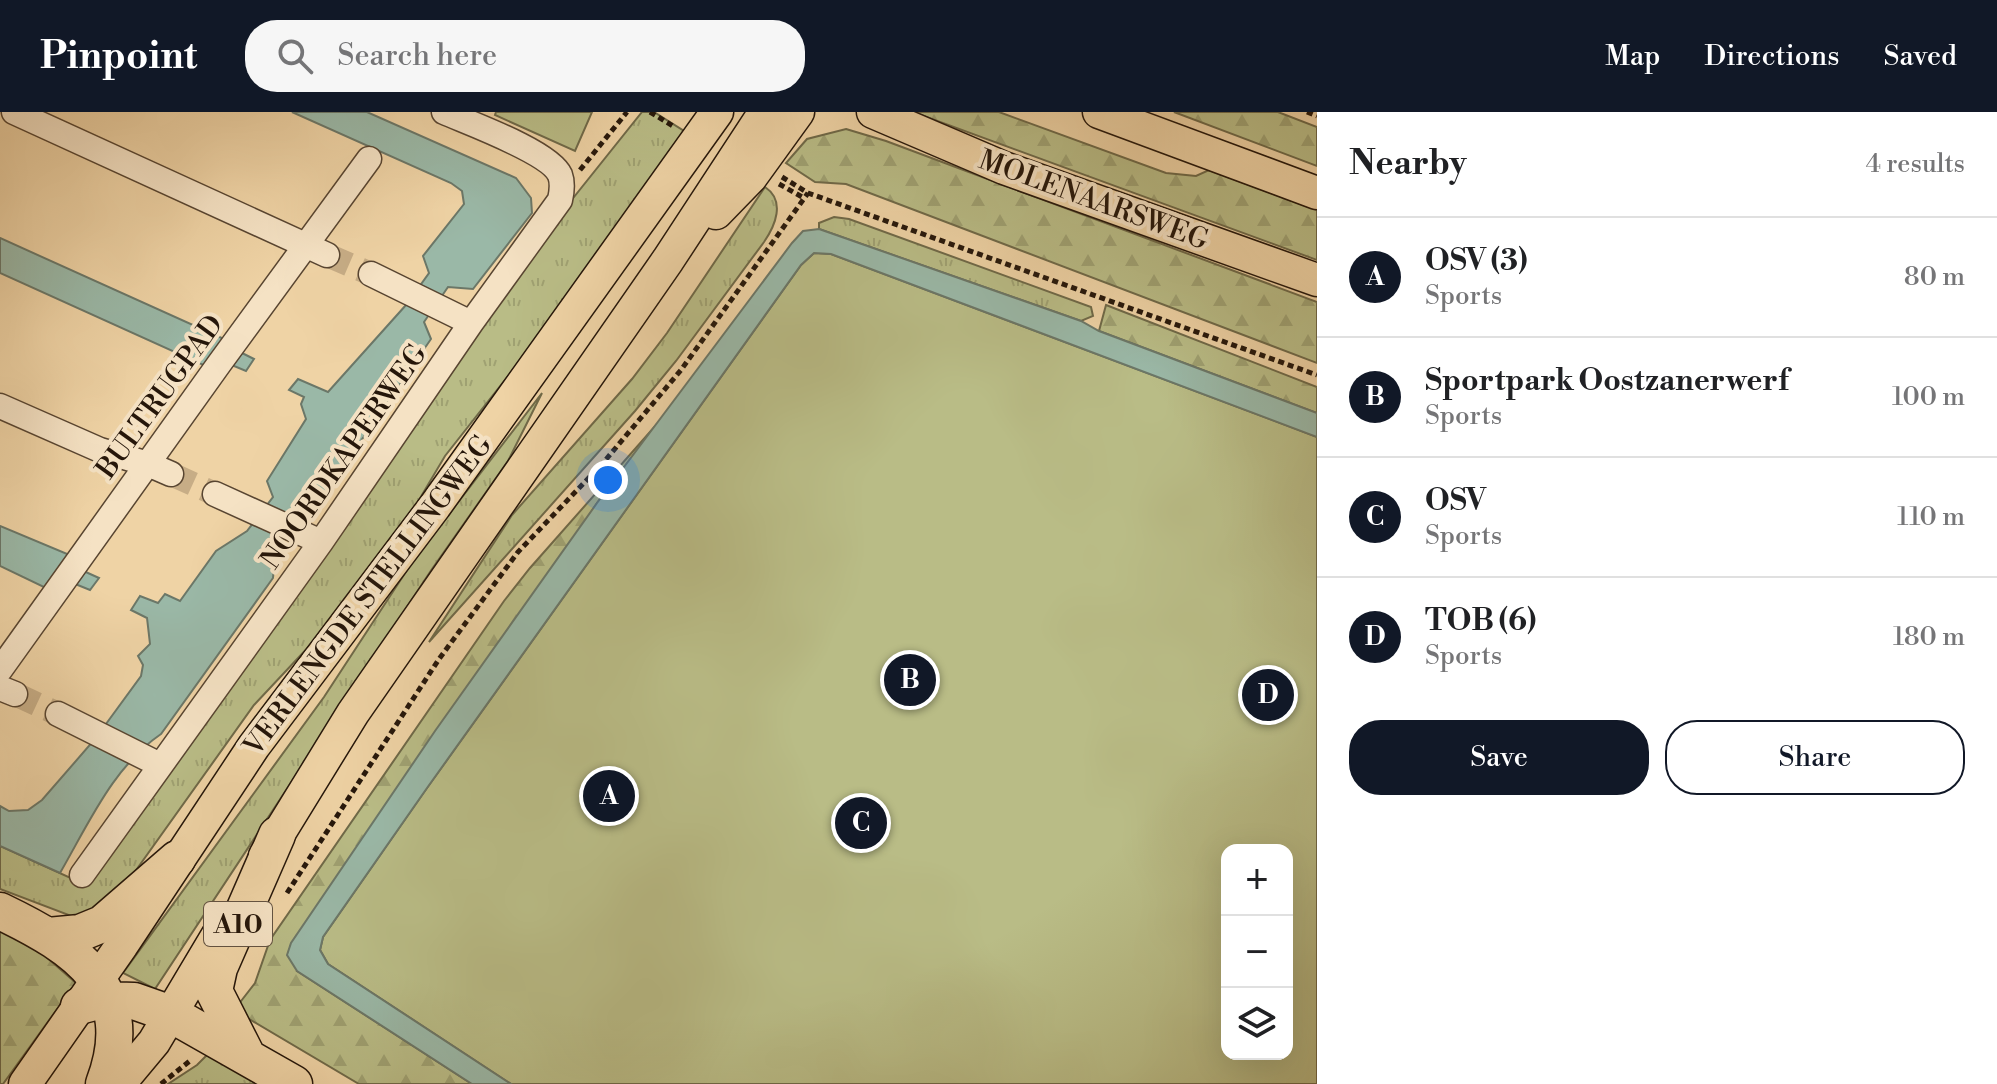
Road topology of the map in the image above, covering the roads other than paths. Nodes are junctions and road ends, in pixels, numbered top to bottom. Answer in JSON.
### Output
{"nodes":[{"id":1,"x":14,"y":112,"type":"edge"},
{"id":2,"x":444,"y":112,"type":"edge"},
{"id":3,"x":717,"y":112,"type":"edge"},
{"id":4,"x":765,"y":112,"type":"edge"},
{"id":5,"x":798,"y":112,"type":"edge"},
{"id":6,"x":873,"y":112,"type":"edge"},
{"id":7,"x":1099,"y":112,"type":"edge"},
{"id":8,"x":369,"y":159,"type":"dead end"},
{"id":9,"x":1317,"y":193,"type":"edge"},
{"id":10,"x":317,"y":251,"type":"junction"},
{"id":11,"x":668,"y":260,"type":"junction"},
{"id":12,"x":371,"y":274,"type":"tunnel mouth"},
{"id":13,"x":1317,"y":280,"type":"edge"},
{"id":14,"x":460,"y":318,"type":"junction"},
{"id":15,"x":0,"y":406,"type":"edge"},
{"id":16,"x":148,"y":464,"type":"junction"},
{"id":17,"x":171,"y":474,"type":"tunnel mouth"},
{"id":18,"x":215,"y":494,"type":"tunnel mouth"},
{"id":19,"x":321,"y":542,"type":"junction"},
{"id":20,"x":0,"y":670,"type":"edge"},
{"id":21,"x":58,"y":714,"type":"tunnel mouth"},
{"id":22,"x":152,"y":761,"type":"junction"},
{"id":23,"x":277,"y":835,"type":"junction"},
{"id":24,"x":177,"y":859,"type":"junction"},
{"id":25,"x":82,"y":875,"type":"dead end"},
{"id":26,"x":0,"y":911,"type":"edge"},
{"id":27,"x":48,"y":936,"type":"junction"},
{"id":28,"x":95,"y":995,"type":"junction"},
{"id":29,"x":171,"y":1014,"type":"junction"},
{"id":30,"x":247,"y":1056,"type":"junction"},
{"id":31,"x":25,"y":1084,"type":"edge"},
{"id":32,"x":104,"y":1084,"type":"edge"},
{"id":33,"x":119,"y":1084,"type":"edge"},
{"id":34,"x":294,"y":1084,"type":"edge"}],
"edges":[{"from":1,"to":10,"type":"street"},
{"from":2,"to":14,"type":"street","name":"NOORDKAPERWEG"},
{"from":3,"to":24,"type":"main road","name":"VERLENGDE STELLINGWEG"},
{"from":4,"to":11,"type":"main road","name":"VERLENGDE STELLINGWEG"},
{"from":5,"to":11,"type":"main road"},
{"from":6,"to":13,"type":"main road","name":"MOLENAARSWEG"},
{"from":7,"to":9,"type":"main road"},
{"from":8,"to":10,"type":"street","name":"BULTRUGPAD"},
{"from":10,"to":16,"type":"street","name":"BULTRUGPAD"},
{"from":11,"to":23,"type":"main road","name":"VERLENGDE STELLINGWEG"},
{"from":12,"to":14,"type":"street"},
{"from":14,"to":19,"type":"street","name":"NOORDKAPERWEG"},
{"from":15,"to":16,"type":"street"},
{"from":16,"to":17,"type":"street"},
{"from":16,"to":20,"type":"street","name":"BULTRUGPAD"},
{"from":18,"to":19,"type":"street"},
{"from":19,"to":22,"type":"street","name":"NOORDKAPERWEG"},
{"from":21,"to":22,"type":"street"},
{"from":22,"to":25,"type":"street","name":"NOORDKAPERWEG"},
{"from":23,"to":29,"type":"main road","name":"VERLENGDE STELLINGWEG"},
{"from":23,"to":30,"type":"highway","number":"A10"},
{"from":24,"to":27,"type":"highway"},
{"from":24,"to":28,"type":"main road","name":"VERLENGDE STELLINGWEG"},
{"from":26,"to":27,"type":"highway"},
{"from":27,"to":28,"type":"highway"},
{"from":28,"to":29,"type":"highway"},
{"from":28,"to":31,"type":"main road","name":"VERLENGDE STELLINGWEG"},
{"from":28,"to":32,"type":"highway"},
{"from":29,"to":30,"type":"highway"},
{"from":29,"to":33,"type":"main road","name":"VERLENGDE STELLINGWEG"},
{"from":30,"to":34,"type":"highway"}]}
